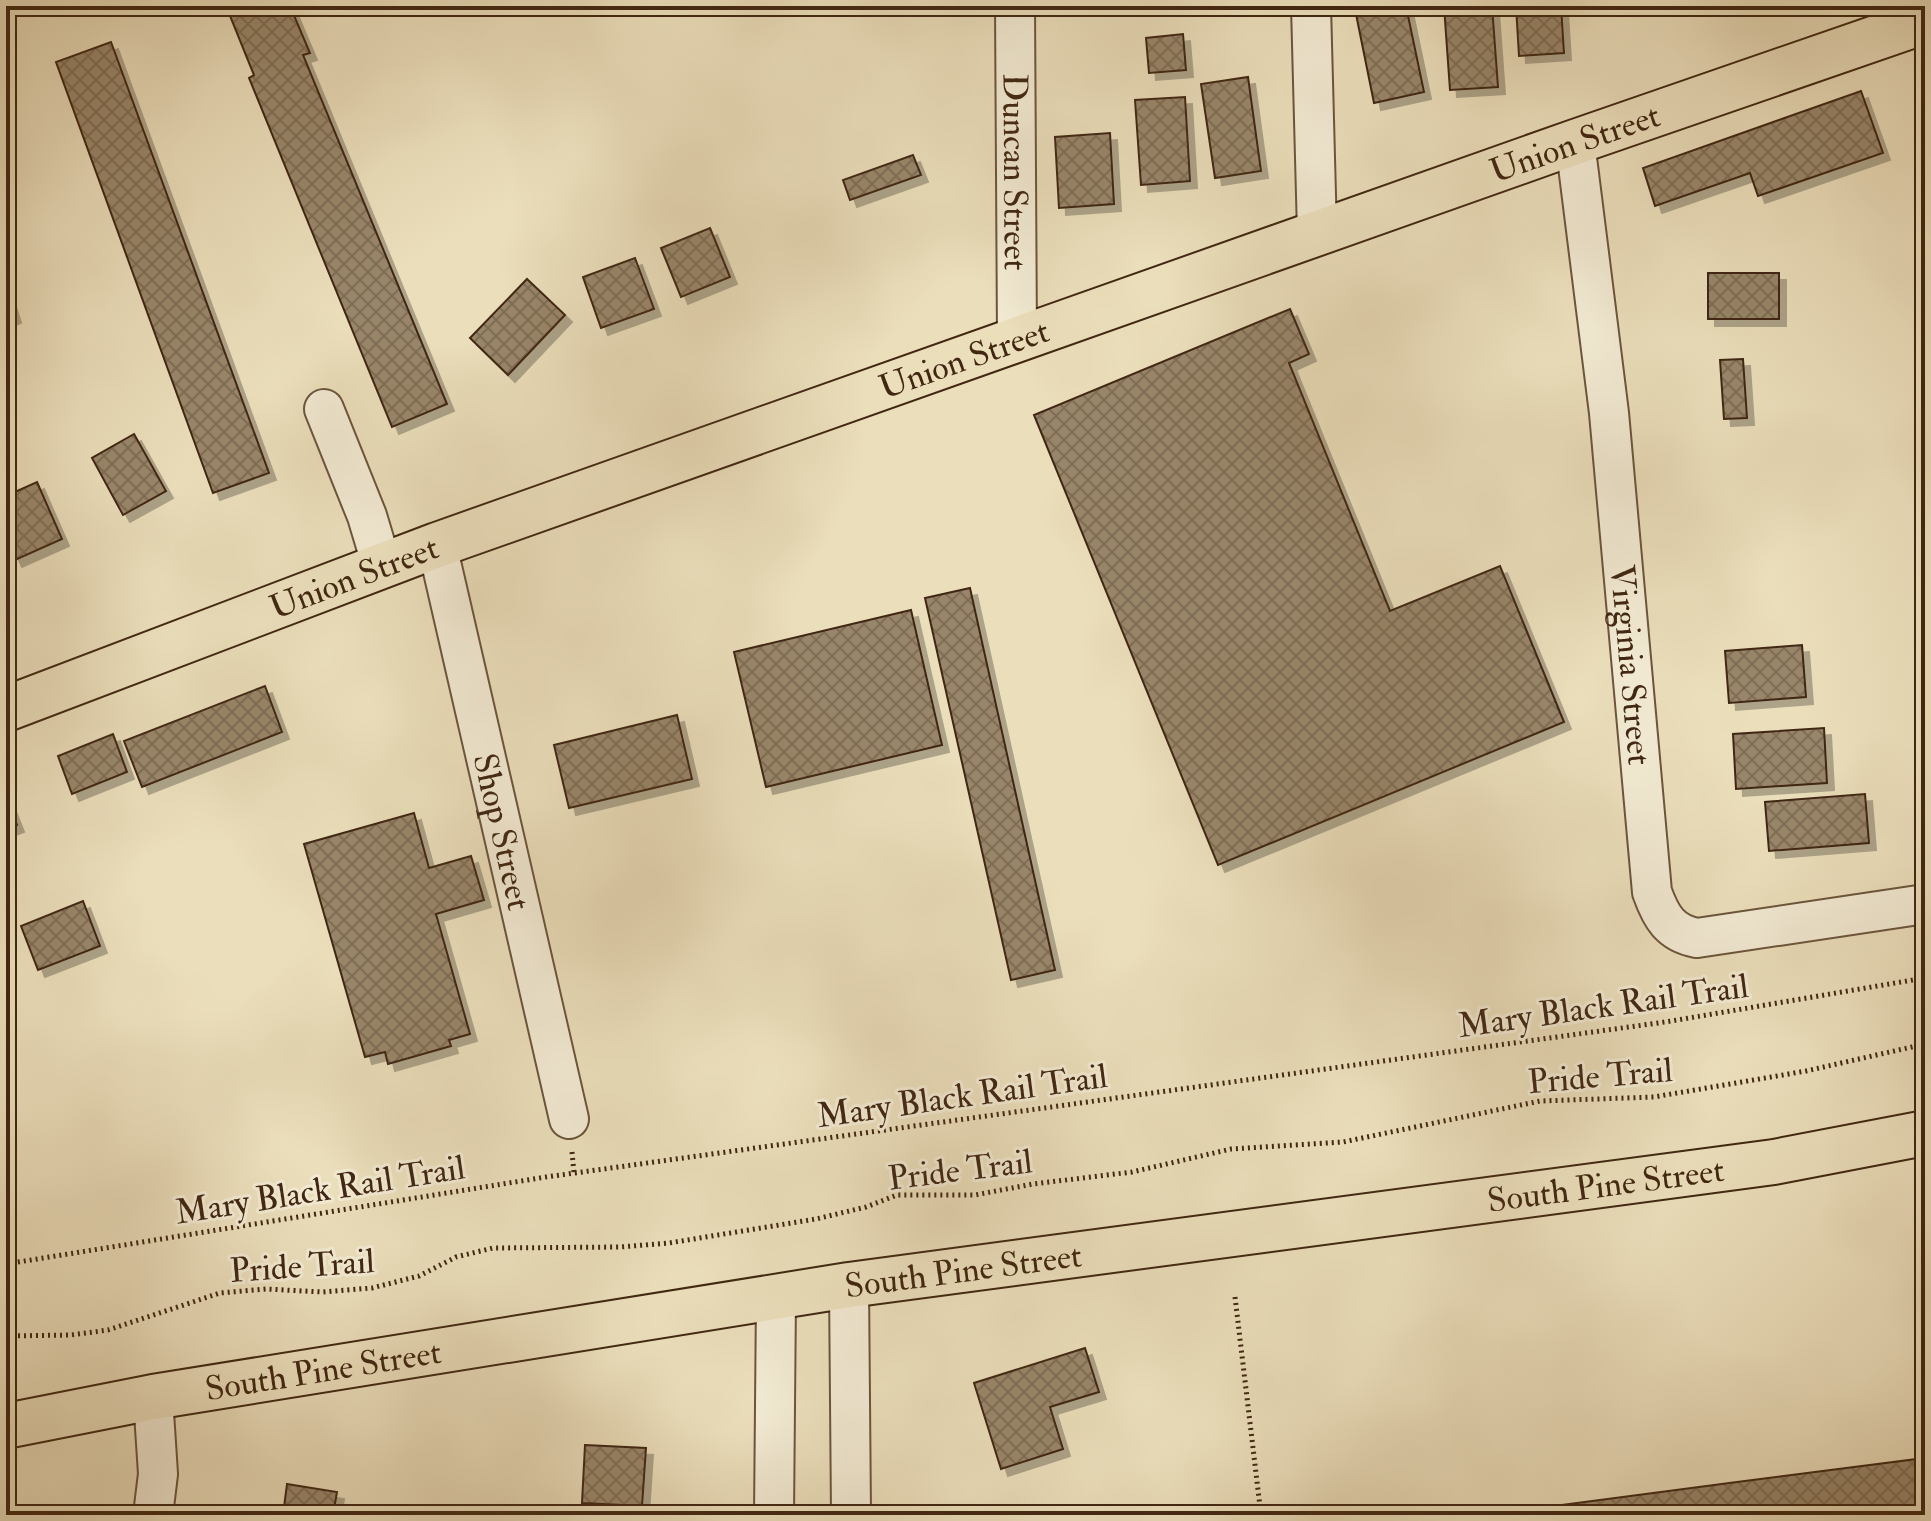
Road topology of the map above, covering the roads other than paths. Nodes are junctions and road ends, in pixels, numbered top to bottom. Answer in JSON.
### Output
{"nodes":[{"id":1,"x":1015,"y":6,"type":"edge"},
{"id":2,"x":1311,"y":6,"type":"edge"},
{"id":3,"x":1925,"y":21,"type":"edge"},
{"id":4,"x":1575,"y":142,"type":"junction"},
{"id":5,"x":1317,"y":233,"type":"junction"},
{"id":6,"x":1017,"y":338,"type":"junction"},
{"id":7,"x":324,"y":409,"type":"dead end"},
{"id":8,"x":437,"y":545,"type":"junction"},
{"id":9,"x":382,"y":566,"type":"junction"},
{"id":10,"x":6,"y":709,"type":"edge"},
{"id":11,"x":1925,"y":904,"type":"edge"},
{"id":12,"x":569,"y":1119,"type":"dead end"},
{"id":13,"x":1925,"y":1133,"type":"edge"},
{"id":14,"x":849,"y":1285,"type":"junction"},
{"id":15,"x":776,"y":1297,"type":"junction"},
{"id":16,"x":153,"y":1397,"type":"junction"},
{"id":17,"x":6,"y":1426,"type":"edge"},
{"id":18,"x":153,"y":1515,"type":"edge"},
{"id":19,"x":774,"y":1515,"type":"edge"},
{"id":20,"x":851,"y":1515,"type":"edge"}],
"edges":[{"from":1,"to":6,"type":"street","name":"Duncan Street"},
{"from":2,"to":5,"type":"street"},
{"from":3,"to":4,"type":"main road","name":"Union Street"},
{"from":4,"to":5,"type":"main road","name":"Union Street"},
{"from":4,"to":11,"type":"street","name":"Virginia Street"},
{"from":5,"to":6,"type":"main road","name":"Union Street"},
{"from":6,"to":8,"type":"main road","name":"Union Street"},
{"from":7,"to":9,"type":"street"},
{"from":8,"to":9,"type":"main road","name":"Union Street"},
{"from":8,"to":12,"type":"street","name":"Shop Street"},
{"from":9,"to":10,"type":"main road","name":"Union Street"},
{"from":13,"to":14,"type":"main road","name":"South Pine Street"},
{"from":14,"to":15,"type":"main road","name":"South Pine Street"},
{"from":14,"to":20,"type":"street"},
{"from":15,"to":16,"type":"main road","name":"South Pine Street"},
{"from":15,"to":19,"type":"street"},
{"from":16,"to":17,"type":"main road","name":"South Pine Street"},
{"from":16,"to":18,"type":"street"}]}
